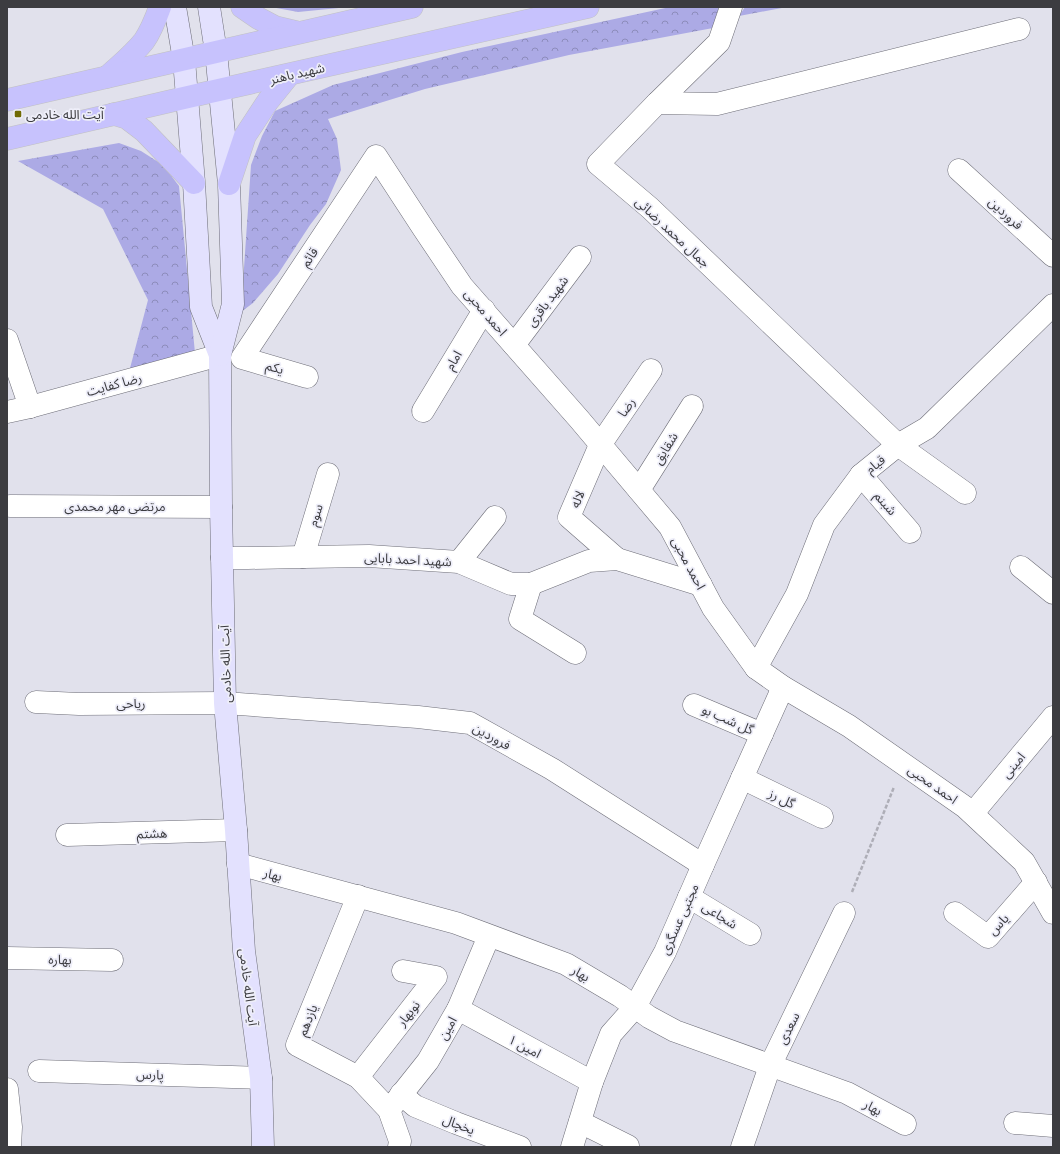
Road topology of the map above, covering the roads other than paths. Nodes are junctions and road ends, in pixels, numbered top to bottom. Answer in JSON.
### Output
{"nodes":[{"id":1,"x":160,"y":7,"type":"edge"},
{"id":2,"x":175,"y":7,"type":"edge"},
{"id":3,"x":209,"y":7,"type":"edge"},
{"id":4,"x":242,"y":7,"type":"edge"},
{"id":5,"x":412,"y":7,"type":"edge"},
{"id":6,"x":588,"y":7,"type":"edge"},
{"id":7,"x":731,"y":7,"type":"edge"},
{"id":8,"x":565,"y":9,"type":"edge"},
{"id":9,"x":1019,"y":29,"type":"dead end"},
{"id":10,"x":299,"y":32,"type":"junction"},
{"id":11,"x":216,"y":52,"type":"junction"},
{"id":12,"x":184,"y":60,"type":"junction"},
{"id":13,"x":289,"y":75,"type":"junction"},
{"id":14,"x":107,"y":77,"type":"junction"},
{"id":15,"x":219,"y":90,"type":"junction"},
{"id":16,"x":7,"y":100,"type":"edge"},
{"id":17,"x":657,"y":103,"type":"junction"},
{"id":18,"x":114,"y":114,"type":"junction"},
{"id":19,"x":7,"y":139,"type":"edge"},
{"id":20,"x":376,"y":156,"type":"joint"},
{"id":21,"x":959,"y":170,"type":"dead end"},
{"id":22,"x":194,"y":183,"type":"junction"},
{"id":23,"x":229,"y":184,"type":"junction"},
{"id":24,"x":1053,"y":256,"type":"edge"},
{"id":25,"x":580,"y":257,"type":"dead end"},
{"id":26,"x":1053,"y":305,"type":"edge"},
{"id":27,"x":484,"y":310,"type":"junction"},
{"id":28,"x":7,"y":340,"type":"edge"},
{"id":29,"x":514,"y":345,"type":"junction"},
{"id":30,"x":220,"y":355,"type":"junction"},
{"id":31,"x":242,"y":358,"type":"joint"},
{"id":32,"x":651,"y":370,"type":"dead end"},
{"id":33,"x":307,"y":377,"type":"dead end"},
{"id":34,"x":692,"y":406,"type":"dead end"},
{"id":35,"x":30,"y":407,"type":"junction"},
{"id":36,"x":423,"y":411,"type":"dead end"},
{"id":37,"x":7,"y":412,"type":"edge"},
{"id":38,"x":600,"y":445,"type":"junction"},
{"id":39,"x":898,"y":445,"type":"junction"},
{"id":40,"x":328,"y":474,"type":"dead end"},
{"id":41,"x":861,"y":475,"type":"junction"},
{"id":42,"x":639,"y":490,"type":"junction"},
{"id":43,"x":965,"y":493,"type":"dead end"},
{"id":44,"x":10,"y":506,"type":"dead end"},
{"id":45,"x":220,"y":506,"type":"junction"},
{"id":46,"x":495,"y":517,"type":"dead end"},
{"id":47,"x":910,"y":532,"type":"dead end"},
{"id":48,"x":303,"y":557,"type":"junction"},
{"id":49,"x":222,"y":558,"type":"junction"},
{"id":50,"x":616,"y":559,"type":"junction"},
{"id":51,"x":459,"y":562,"type":"junction"},
{"id":52,"x":1021,"y":567,"type":"dead end"},
{"id":53,"x":531,"y":584,"type":"junction"},
{"id":54,"x":700,"y":585,"type":"junction"},
{"id":55,"x":1053,"y":593,"type":"edge"},
{"id":56,"x":575,"y":653,"type":"dead end"},
{"id":57,"x":756,"y":668,"type":"junction"},
{"id":58,"x":783,"y":687,"type":"junction"},
{"id":59,"x":36,"y":702,"type":"dead end"},
{"id":60,"x":226,"y":703,"type":"junction"},
{"id":61,"x":694,"y":704,"type":"dead end"},
{"id":62,"x":1053,"y":717,"type":"edge"},
{"id":63,"x":762,"y":734,"type":"junction"},
{"id":64,"x":742,"y":778,"type":"junction"},
{"id":65,"x":973,"y":814,"type":"junction"},
{"id":66,"x":822,"y":817,"type":"dead end"},
{"id":67,"x":236,"y":830,"type":"junction"},
{"id":68,"x":67,"y":835,"type":"dead end"},
{"id":69,"x":238,"y":864,"type":"junction"},
{"id":70,"x":703,"y":865,"type":"junction"},
{"id":71,"x":1036,"y":882,"type":"junction"},
{"id":72,"x":358,"y":896,"type":"junction"},
{"id":73,"x":690,"y":897,"type":"junction"},
{"id":74,"x":1052,"y":910,"type":"edge"},
{"id":75,"x":844,"y":913,"type":"road end"},
{"id":76,"x":955,"y":913,"type":"dead end"},
{"id":77,"x":750,"y":934,"type":"dead end"},
{"id":78,"x":489,"y":936,"type":"junction"},
{"id":79,"x":7,"y":958,"type":"edge"},
{"id":80,"x":112,"y":960,"type":"dead end"},
{"id":81,"x":403,"y":971,"type":"dead end"},
{"id":82,"x":635,"y":1007,"type":"junction"},
{"id":83,"x":458,"y":1010,"type":"junction"},
{"id":84,"x":770,"y":1066,"type":"junction"},
{"id":85,"x":39,"y":1071,"type":"dead end"},
{"id":86,"x":358,"y":1077,"type":"junction"},
{"id":87,"x":261,"y":1078,"type":"junction"},
{"id":88,"x":592,"y":1082,"type":"junction"},
{"id":89,"x":7,"y":1090,"type":"edge"},
{"id":90,"x":395,"y":1102,"type":"junction"},
{"id":91,"x":580,"y":1122,"type":"junction"},
{"id":92,"x":1015,"y":1123,"type":"dead end"},
{"id":93,"x":905,"y":1124,"type":"dead end"},
{"id":94,"x":1053,"y":1126,"type":"edge"},
{"id":95,"x":628,"y":1146,"type":"edge"},
{"id":96,"x":10,"y":1147,"type":"edge"},
{"id":97,"x":263,"y":1147,"type":"edge"},
{"id":98,"x":399,"y":1147,"type":"edge"},
{"id":99,"x":520,"y":1147,"type":"edge"},
{"id":100,"x":572,"y":1147,"type":"edge"},
{"id":101,"x":742,"y":1147,"type":"edge"}],
"edges":[{"from":1,"to":14,"type":"main road"},
{"from":2,"to":12,"type":"main road","name":"آیت الله خادمی"},
{"from":3,"to":11,"type":"main road"},
{"from":4,"to":10,"type":"main road"},
{"from":5,"to":10,"type":"main road"},
{"from":6,"to":8,"type":"main road","name":"شهید باهنر"},
{"from":7,"to":17,"type":"street","name":"جمال محمد رضائی"},
{"from":8,"to":13,"type":"main road","name":"شهید باهنر"},
{"from":9,"to":17,"type":"street"},
{"from":10,"to":11,"type":"main road"},
{"from":11,"to":12,"type":"main road"},
{"from":11,"to":15,"type":"main road"},
{"from":12,"to":14,"type":"main road"},
{"from":12,"to":22,"type":"main road","name":"آیت الله خادمی"},
{"from":13,"to":15,"type":"main road","name":"شهید باهنر"},
{"from":13,"to":23,"type":"main road"},
{"from":14,"to":16,"type":"main road"},
{"from":15,"to":18,"type":"main road","name":"شهید باهنر"},
{"from":15,"to":23,"type":"main road"},
{"from":17,"to":39,"type":"street","name":"جمال محمد رضائی"},
{"from":18,"to":19,"type":"main road","name":"شهید باهنر"},
{"from":18,"to":22,"type":"main road"},
{"from":20,"to":27,"type":"street","name":"احمد محبی"},
{"from":20,"to":31,"type":"street","name":"قائم"},
{"from":21,"to":24,"type":"street","name":"فروردین"},
{"from":22,"to":30,"type":"main road","name":"آیت الله خادمی"},
{"from":23,"to":30,"type":"main road"},
{"from":25,"to":29,"type":"street","name":"شهید باقری"},
{"from":26,"to":39,"type":"street","name":"قیام"},
{"from":27,"to":29,"type":"street","name":"احمد محبی"},
{"from":27,"to":36,"type":"street","name":"امام"},
{"from":28,"to":35,"type":"street"},
{"from":29,"to":38,"type":"street","name":"احمد محبی"},
{"from":30,"to":35,"type":"street","name":"رضا کفایت"},
{"from":30,"to":45,"type":"main road","name":"آیت الله خادمی"},
{"from":31,"to":33,"type":"street","name":"یکم"},
{"from":32,"to":38,"type":"street","name":"رضا"},
{"from":34,"to":42,"type":"street","name":"شقایق"},
{"from":35,"to":37,"type":"street","name":"رضا کفایت"},
{"from":38,"to":42,"type":"street","name":"احمد محبی"},
{"from":38,"to":50,"type":"street","name":"لاله"},
{"from":39,"to":41,"type":"street","name":"قیام"},
{"from":39,"to":43,"type":"street"},
{"from":40,"to":48,"type":"street","name":"سوم"},
{"from":41,"to":47,"type":"street","name":"شبنم"},
{"from":41,"to":57,"type":"street","name":"قیام"},
{"from":42,"to":54,"type":"street","name":"احمد محبی"},
{"from":44,"to":45,"type":"street","name":"مرتضی مهر محمدی"},
{"from":45,"to":49,"type":"main road","name":"آیت الله خادمی"},
{"from":46,"to":51,"type":"street"},
{"from":48,"to":49,"type":"street","name":"شهید احمد بابایی"},
{"from":48,"to":51,"type":"street","name":"شهید احمد بابایی"},
{"from":49,"to":60,"type":"main road","name":"آیت الله خادمی"},
{"from":50,"to":53,"type":"street","name":"شهید احمد بابایی"},
{"from":50,"to":54,"type":"street","name":"شهید احمد بابایی"},
{"from":51,"to":53,"type":"street","name":"شهید احمد بابایی"},
{"from":52,"to":55,"type":"street"},
{"from":53,"to":56,"type":"street"},
{"from":54,"to":57,"type":"street","name":"احمد محبی"},
{"from":57,"to":58,"type":"street","name":"احمد محبی"},
{"from":58,"to":63,"type":"street","name":"مجتبی عسگری"},
{"from":58,"to":65,"type":"street","name":"احمد محبی"},
{"from":59,"to":60,"type":"street","name":"ریاحی"},
{"from":60,"to":67,"type":"main road","name":"آیت الله خادمی"},
{"from":60,"to":70,"type":"street","name":"فروردین"},
{"from":61,"to":63,"type":"street","name":"گل شب بو"},
{"from":62,"to":65,"type":"street","name":"امینی"},
{"from":63,"to":64,"type":"street","name":"مجتبی عسگری"},
{"from":64,"to":66,"type":"street","name":"گل رز"},
{"from":64,"to":70,"type":"street","name":"مجتبی عسگری"},
{"from":65,"to":71,"type":"street","name":"احمد محبی"},
{"from":67,"to":68,"type":"street","name":"هشتم"},
{"from":67,"to":69,"type":"main road","name":"آیت الله خادمی"},
{"from":69,"to":72,"type":"street","name":"بهار"},
{"from":69,"to":87,"type":"main road","name":"آیت الله خادمی"},
{"from":70,"to":73,"type":"street","name":"مجتبی عسگری"},
{"from":71,"to":74,"type":"street","name":"احمد محبی"},
{"from":71,"to":76,"type":"street","name":"یاس"},
{"from":72,"to":78,"type":"street","name":"بهار"},
{"from":72,"to":86,"type":"street","name":"یازدهم"},
{"from":73,"to":77,"type":"street","name":"شجاعی"},
{"from":73,"to":82,"type":"street","name":"مجتبی عسگری"},
{"from":75,"to":84,"type":"street","name":"سعدی"},
{"from":78,"to":82,"type":"street","name":"بهار"},
{"from":78,"to":83,"type":"street","name":"امین"},
{"from":79,"to":80,"type":"street","name":"بهاره"},
{"from":81,"to":86,"type":"street","name":"نوبهار"},
{"from":82,"to":84,"type":"street","name":"بهار"},
{"from":82,"to":88,"type":"street","name":"مجتبی عسگری"},
{"from":83,"to":88,"type":"street","name":"امین ۱"},
{"from":83,"to":90,"type":"street","name":"امین"},
{"from":84,"to":93,"type":"street","name":"بهار"},
{"from":84,"to":101,"type":"street","name":"سعدی"},
{"from":85,"to":87,"type":"street","name":"پارس"},
{"from":86,"to":90,"type":"street","name":"یازدهم"},
{"from":87,"to":97,"type":"main road","name":"آیت الله خادمی"},
{"from":88,"to":91,"type":"street","name":"مجتبی عسگری"},
{"from":89,"to":96,"type":"street"},
{"from":90,"to":98,"type":"street","name":"یازدهم"},
{"from":90,"to":99,"type":"street","name":"یخچال"},
{"from":91,"to":95,"type":"street"},
{"from":91,"to":100,"type":"street","name":"مجتبی عسگری"},
{"from":92,"to":94,"type":"street"}]}
